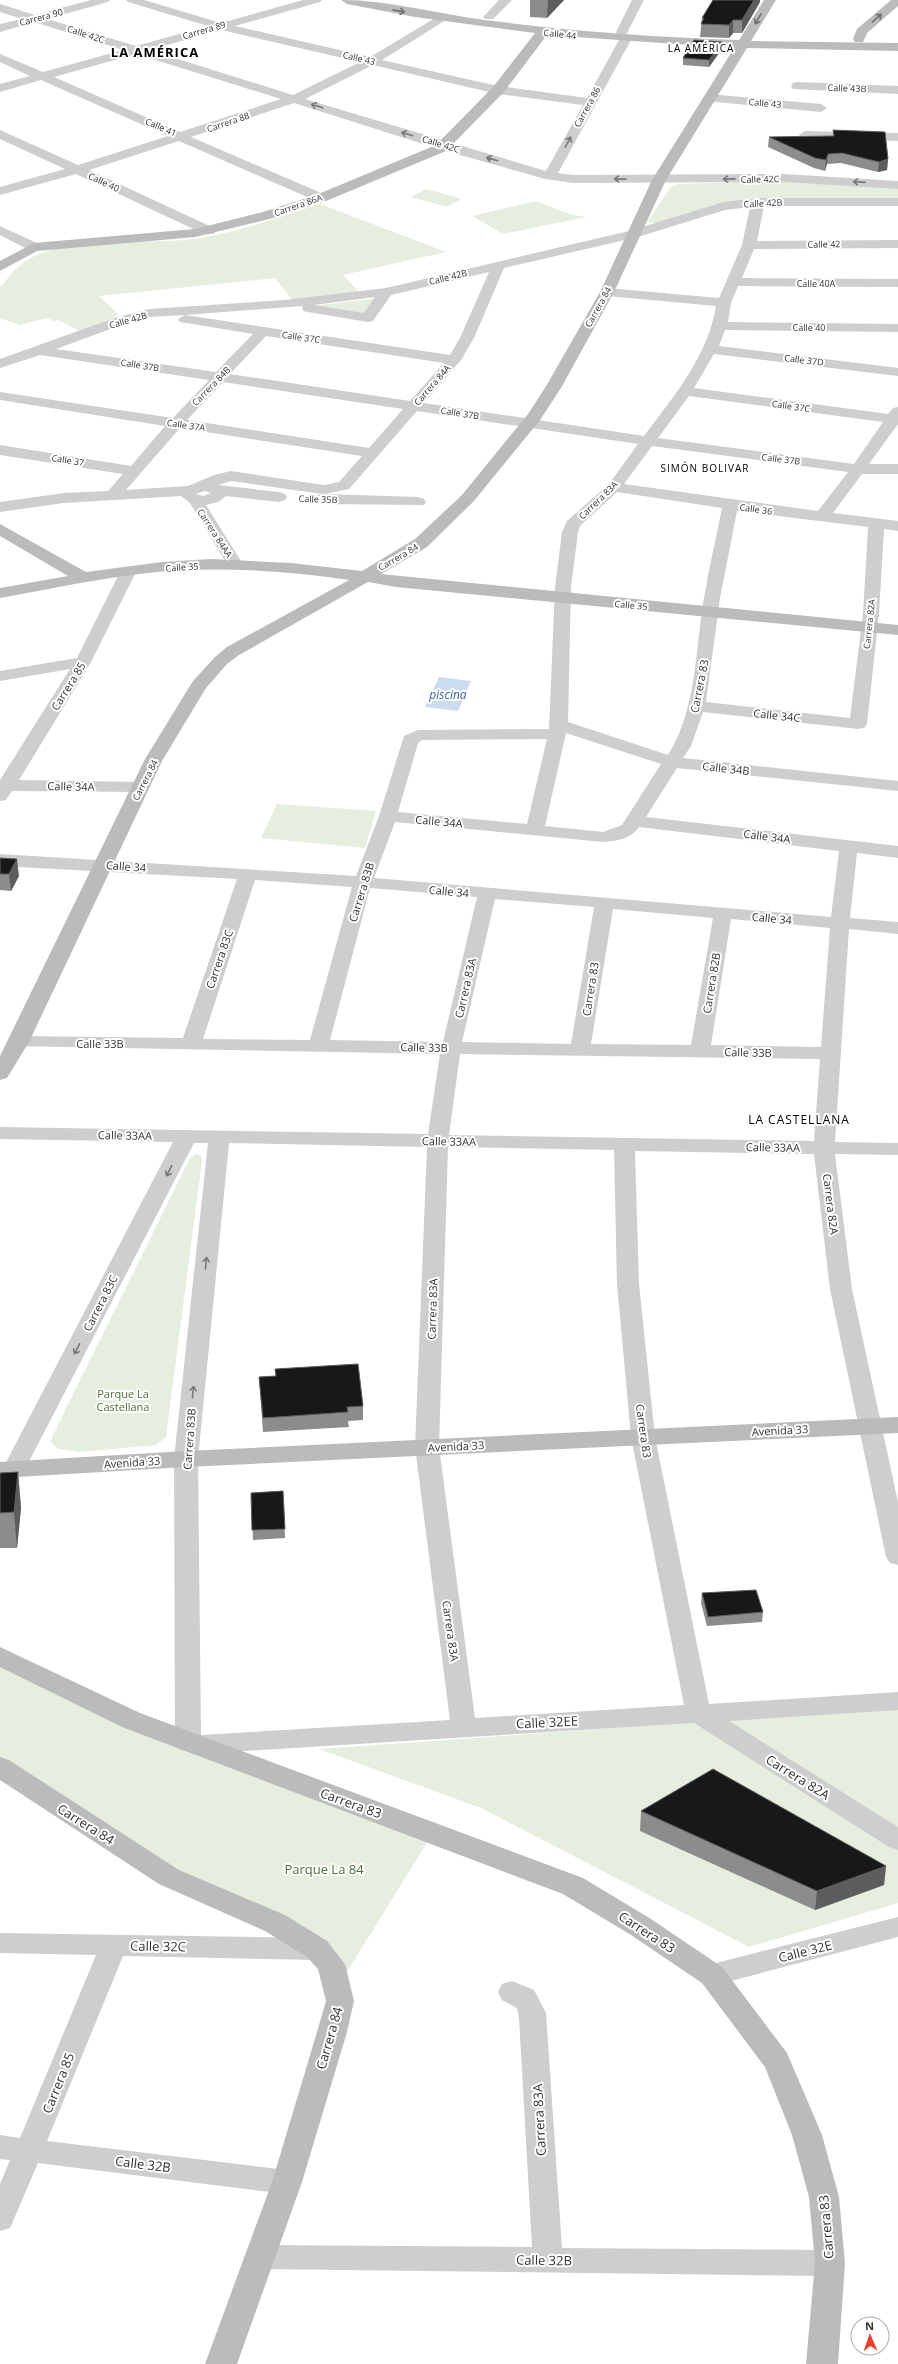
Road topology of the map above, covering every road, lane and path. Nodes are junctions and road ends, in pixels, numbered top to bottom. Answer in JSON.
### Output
{"nodes":[{"id":1,"x":104,"y":0,"type":"edge"},
{"id":2,"x":132,"y":0,"type":"edge"},
{"id":3,"x":316,"y":0,"type":"edge"},
{"id":4,"x":347,"y":0,"type":"edge"},
{"id":5,"x":394,"y":0,"type":"edge"},
{"id":6,"x":506,"y":0,"type":"edge"},
{"id":7,"x":638,"y":0,"type":"edge"},
{"id":8,"x":770,"y":0,"type":"edge"},
{"id":9,"x":898,"y":0,"type":"edge"},
{"id":10,"x":0,"y":8,"type":"edge"},
{"id":11,"x":489,"y":17,"type":"junction"},
{"id":12,"x":36,"y":18,"type":"junction"},
{"id":13,"x":442,"y":18,"type":"junction"},
{"id":14,"x":220,"y":26,"type":"junction"},
{"id":15,"x":0,"y":28,"type":"edge"},
{"id":16,"x":543,"y":32,"type":"junction"},
{"id":17,"x":624,"y":36,"type":"junction"},
{"id":18,"x":859,"y":39,"type":"junction"},
{"id":19,"x":744,"y":42,"type":"junction"},
{"id":20,"x":775,"y":43,"type":"junction"},
{"id":21,"x":898,"y":43,"type":"edge"},
{"id":22,"x":134,"y":50,"type":"junction"},
{"id":23,"x":0,"y":58,"type":"edge"},
{"id":24,"x":372,"y":61,"type":"junction"},
{"id":25,"x":41,"y":78,"type":"junction"},
{"id":26,"x":797,"y":86,"type":"dead end"},
{"id":27,"x":0,"y":88,"type":"edge"},
{"id":28,"x":842,"y":88,"type":"junction"},
{"id":29,"x":498,"y":90,"type":"junction"},
{"id":30,"x":898,"y":90,"type":"edge"},
{"id":31,"x":709,"y":98,"type":"junction"},
{"id":32,"x":294,"y":99,"type":"junction"},
{"id":33,"x":590,"y":102,"type":"junction"},
{"id":34,"x":821,"y":108,"type":"junction"},
{"id":35,"x":0,"y":134,"type":"edge"},
{"id":36,"x":805,"y":135,"type":"edge"},
{"id":37,"x":828,"y":135,"type":"junction"},
{"id":38,"x":184,"y":136,"type":"junction"},
{"id":39,"x":898,"y":137,"type":"edge"},
{"id":40,"x":0,"y":142,"type":"edge"},
{"id":41,"x":444,"y":146,"type":"junction"},
{"id":42,"x":71,"y":172,"type":"junction"},
{"id":43,"x":550,"y":176,"type":"junction"},
{"id":44,"x":659,"y":180,"type":"junction"},
{"id":45,"x":898,"y":185,"type":"edge"},
{"id":46,"x":0,"y":192,"type":"edge"},
{"id":47,"x":321,"y":198,"type":"junction"},
{"id":48,"x":758,"y":202,"type":"junction"},
{"id":49,"x":898,"y":202,"type":"edge"},
{"id":50,"x":0,"y":230,"type":"edge"},
{"id":51,"x":202,"y":232,"type":"junction"},
{"id":52,"x":633,"y":234,"type":"junction"},
{"id":53,"x":898,"y":244,"type":"edge"},
{"id":54,"x":749,"y":245,"type":"junction"},
{"id":55,"x":34,"y":247,"type":"junction"},
{"id":56,"x":499,"y":264,"type":"junction"},
{"id":57,"x":0,"y":267,"type":"edge"},
{"id":58,"x":734,"y":282,"type":"junction"},
{"id":59,"x":898,"y":283,"type":"edge"},
{"id":60,"x":386,"y":292,"type":"junction"},
{"id":61,"x":607,"y":292,"type":"junction"},
{"id":62,"x":724,"y":303,"type":"junction"},
{"id":63,"x":285,"y":304,"type":"junction"},
{"id":64,"x":149,"y":313,"type":"junction"},
{"id":65,"x":720,"y":326,"type":"junction"},
{"id":66,"x":898,"y":328,"type":"edge"},
{"id":67,"x":263,"y":332,"type":"junction"},
{"id":68,"x":49,"y":348,"type":"junction"},
{"id":69,"x":710,"y":349,"type":"junction"},
{"id":70,"x":454,"y":360,"type":"junction"},
{"id":71,"x":0,"y":364,"type":"edge"},
{"id":72,"x":898,"y":372,"type":"edge"},
{"id":73,"x":223,"y":374,"type":"junction"},
{"id":74,"x":685,"y":391,"type":"junction"},
{"id":75,"x":0,"y":396,"type":"edge"},
{"id":76,"x":416,"y":402,"type":"junction"},
{"id":77,"x":896,"y":417,"type":"edge"},
{"id":78,"x":530,"y":420,"type":"junction"},
{"id":79,"x":176,"y":423,"type":"junction"},
{"id":80,"x":651,"y":437,"type":"junction"},
{"id":81,"x":0,"y":450,"type":"edge"},
{"id":82,"x":372,"y":453,"type":"junction"},
{"id":83,"x":861,"y":466,"type":"junction"},
{"id":84,"x":898,"y":469,"type":"edge"},
{"id":85,"x":136,"y":470,"type":"junction"},
{"id":86,"x":216,"y":484,"type":"junction"},
{"id":87,"x":614,"y":487,"type":"junction"},
{"id":88,"x":113,"y":495,"type":"junction"},
{"id":89,"x":192,"y":495,"type":"junction"},
{"id":90,"x":418,"y":502,"type":"dead end"},
{"id":91,"x":730,"y":505,"type":"junction"},
{"id":92,"x":0,"y":507,"type":"edge"},
{"id":93,"x":821,"y":518,"type":"junction"},
{"id":94,"x":876,"y":524,"type":"junction"},
{"id":95,"x":898,"y":526,"type":"edge"},
{"id":96,"x":0,"y":529,"type":"edge"},
{"id":97,"x":236,"y":566,"type":"junction"},
{"id":98,"x":128,"y":572,"type":"junction"},
{"id":99,"x":365,"y":576,"type":"junction"},
{"id":100,"x":84,"y":578,"type":"junction"},
{"id":101,"x":0,"y":593,"type":"edge"},
{"id":102,"x":563,"y":593,"type":"junction"},
{"id":103,"x":711,"y":607,"type":"junction"},
{"id":104,"x":898,"y":621,"type":"edge"},
{"id":105,"x":870,"y":623,"type":"junction"},
{"id":106,"x":898,"y":630,"type":"edge"},
{"id":107,"x":83,"y":662,"type":"junction"},
{"id":108,"x":0,"y":676,"type":"edge"},
{"id":109,"x":697,"y":706,"type":"junction"},
{"id":110,"x":858,"y":724,"type":"joint"},
{"id":111,"x":558,"y":730,"type":"junction"},
{"id":112,"x":410,"y":740,"type":"joint"},
{"id":113,"x":672,"y":762,"type":"junction"},
{"id":114,"x":898,"y":786,"type":"edge"},
{"id":115,"x":141,"y":787,"type":"junction"},
{"id":116,"x":2,"y":789,"type":"edge"},
{"id":117,"x":388,"y":816,"type":"junction"},
{"id":118,"x":636,"y":821,"type":"junction"},
{"id":119,"x":535,"y":830,"type":"junction"},
{"id":120,"x":609,"y":837,"type":"joint"},
{"id":121,"x":849,"y":846,"type":"junction"},
{"id":122,"x":898,"y":852,"type":"edge"},
{"id":123,"x":0,"y":860,"type":"edge"},
{"id":124,"x":104,"y":864,"type":"junction"},
{"id":125,"x":248,"y":874,"type":"junction"},
{"id":126,"x":362,"y":884,"type":"junction"},
{"id":127,"x":487,"y":894,"type":"junction"},
{"id":128,"x":604,"y":904,"type":"junction"},
{"id":129,"x":723,"y":914,"type":"junction"},
{"id":130,"x":840,"y":923,"type":"junction"},
{"id":131,"x":898,"y":928,"type":"edge"},
{"id":132,"x":19,"y":1042,"type":"junction"},
{"id":133,"x":191,"y":1044,"type":"junction"},
{"id":134,"x":318,"y":1046,"type":"junction"},
{"id":135,"x":451,"y":1048,"type":"junction"},
{"id":136,"x":580,"y":1050,"type":"junction"},
{"id":137,"x":700,"y":1052,"type":"junction"},
{"id":138,"x":830,"y":1054,"type":"junction"},
{"id":139,"x":0,"y":1074,"type":"edge"},
{"id":140,"x":0,"y":1133,"type":"edge"},
{"id":141,"x":186,"y":1136,"type":"junction"},
{"id":142,"x":219,"y":1137,"type":"junction"},
{"id":143,"x":438,"y":1140,"type":"junction"},
{"id":144,"x":624,"y":1144,"type":"junction"},
{"id":145,"x":824,"y":1148,"type":"junction"},
{"id":146,"x":898,"y":1149,"type":"edge"},
{"id":147,"x":898,"y":1425,"type":"edge"},
{"id":148,"x":872,"y":1426,"type":"junction"},
{"id":149,"x":643,"y":1437,"type":"junction"},
{"id":150,"x":427,"y":1447,"type":"junction"},
{"id":151,"x":186,"y":1459,"type":"junction"},
{"id":152,"x":5,"y":1471,"type":"edge"},
{"id":153,"x":898,"y":1556,"type":"edge"},
{"id":154,"x":0,"y":1656,"type":"edge"},
{"id":155,"x":898,"y":1701,"type":"edge"},
{"id":156,"x":698,"y":1713,"type":"junction"},
{"id":157,"x":464,"y":1727,"type":"junction"},
{"id":158,"x":192,"y":1744,"type":"junction"},
{"id":159,"x":0,"y":1767,"type":"edge"},
{"id":160,"x":898,"y":1840,"type":"edge"},
{"id":161,"x":898,"y":1927,"type":"edge"},
{"id":162,"x":0,"y":1943,"type":"edge"},
{"id":163,"x":114,"y":1946,"type":"junction"},
{"id":164,"x":317,"y":1949,"type":"junction"},
{"id":165,"x":712,"y":1974,"type":"junction"},
{"id":166,"x":512,"y":1992,"type":"dead end"},
{"id":167,"x":0,"y":2147,"type":"edge"},
{"id":168,"x":30,"y":2151,"type":"junction"},
{"id":169,"x":287,"y":2182,"type":"junction"},
{"id":170,"x":0,"y":2219,"type":"edge"},
{"id":171,"x":259,"y":2257,"type":"junction"},
{"id":172,"x":548,"y":2260,"type":"junction"},
{"id":173,"x":830,"y":2263,"type":"junction"},
{"id":174,"x":221,"y":2364,"type":"edge"},
{"id":175,"x":822,"y":2364,"type":"edge"}],
"edges":[{"from":1,"to":12,"type":"street","name":"Carrera 90"},
{"from":2,"to":14,"type":"street","name":"Calle 43"},
{"from":3,"to":14,"type":"street","name":"Carrera 89"},
{"from":4,"to":13,"type":"street","name":"Calle 44","one_way":true},
{"from":5,"to":11,"type":"street","name":"Calle 44"},
{"from":6,"to":11,"type":"street"},
{"from":7,"to":17,"type":"street","name":"Carrera 86"},
{"from":8,"to":19,"type":"street","name":"Carrera 84","one_way":true},
{"from":18,"to":9,"type":"street","one_way":true},
{"from":10,"to":12,"type":"street","name":"Calle 42C"},
{"from":11,"to":17,"type":"street","name":"Calle 44"},
{"from":12,"to":15,"type":"street","name":"Carrera 90"},
{"from":12,"to":22,"type":"street","name":"Calle 42C"},
{"from":13,"to":16,"type":"street","name":"Calle 44"},
{"from":13,"to":24,"type":"street","name":"Carrera 88"},
{"from":14,"to":22,"type":"street","name":"Carrera 89"},
{"from":14,"to":24,"type":"street","name":"Calle 43"},
{"from":16,"to":17,"type":"street","name":"Calle 44"},
{"from":16,"to":29,"type":"street","name":"Carrera 86A"},
{"from":17,"to":19,"type":"street","name":"Calle 44"},
{"from":17,"to":33,"type":"street","name":"Carrera 86"},
{"from":18,"to":20,"type":"street","name":"Calle 44"},
{"from":18,"to":21,"type":"street","name":"Calle 44"},
{"from":19,"to":20,"type":"street","name":"Calle 44"},
{"from":19,"to":31,"type":"street","name":"Carrera 84"},
{"from":20,"to":21,"type":"street","name":"Calle 44"},
{"from":22,"to":25,"type":"street","name":"Carrera 89"},
{"from":22,"to":32,"type":"street","name":"Calle 42C"},
{"from":23,"to":25,"type":"street","name":"Calle 41"},
{"from":24,"to":29,"type":"street","name":"Calle 43"},
{"from":24,"to":32,"type":"street","name":"Carrera 88"},
{"from":25,"to":27,"type":"street","name":"Carrera 89"},
{"from":25,"to":38,"type":"street","name":"Calle 41"},
{"from":26,"to":28,"type":"street","name":"Calle 43B"},
{"from":28,"to":30,"type":"street","name":"Calle 43B"},
{"from":28,"to":34,"type":"street"},
{"from":29,"to":33,"type":"street","name":"Calle 43"},
{"from":29,"to":41,"type":"street","name":"Carrera 86A"},
{"from":31,"to":34,"type":"street","name":"Calle 43"},
{"from":31,"to":44,"type":"street","name":"Carrera 84"},
{"from":32,"to":38,"type":"street","name":"Carrera 88"},
{"from":41,"to":32,"type":"street","name":"Calle 42C","one_way":true},
{"from":43,"to":33,"type":"street","name":"Carrera 86","one_way":true},
{"from":34,"to":37,"type":"street"},
{"from":35,"to":42,"type":"street","name":"Calle 40"},
{"from":36,"to":37,"type":"street"},
{"from":37,"to":39,"type":"street"},
{"from":38,"to":42,"type":"street","name":"Carrera 88"},
{"from":38,"to":47,"type":"street","name":"Calle 41"},
{"from":40,"to":42,"type":"street","name":"Calle 40"},
{"from":43,"to":41,"type":"street","name":"Calle 42C","one_way":true},
{"from":41,"to":47,"type":"street","name":"Carrera 86A"},
{"from":42,"to":46,"type":"street","name":"Carrera 88"},
{"from":42,"to":51,"type":"street","name":"Calle 40"},
{"from":44,"to":43,"type":"street","name":"Calle 42C","one_way":true},
{"from":45,"to":44,"type":"street","name":"Calle 42C","one_way":true},
{"from":44,"to":52,"type":"street","name":"Carrera 84"},
{"from":47,"to":51,"type":"street","name":"Carrera 86A"},
{"from":48,"to":49,"type":"street","name":"Calle 42B"},
{"from":48,"to":52,"type":"street","name":"Calle 42B"},
{"from":48,"to":54,"type":"street","name":"Carrera 83A"},
{"from":50,"to":55,"type":"street"},
{"from":51,"to":55,"type":"street","name":"Carrera 86A"},
{"from":52,"to":56,"type":"street","name":"Calle 42B"},
{"from":52,"to":61,"type":"street","name":"Carrera 84"},
{"from":53,"to":54,"type":"street","name":"Calle 42"},
{"from":54,"to":58,"type":"street","name":"Carrera 83A"},
{"from":55,"to":57,"type":"street","name":"Carrera 86A"},
{"from":56,"to":60,"type":"street","name":"Calle 42B"},
{"from":56,"to":70,"type":"street","name":"Carrera 84A"},
{"from":58,"to":59,"type":"street","name":"Calle 40A"},
{"from":58,"to":62,"type":"street","name":"Carrera 83A"},
{"from":60,"to":63,"type":"street","name":"Calle 42B"},
{"from":60,"to":63,"type":"street"},
{"from":61,"to":62,"type":"street"},
{"from":61,"to":78,"type":"street","name":"Carrera 84"},
{"from":62,"to":65,"type":"street","name":"Carrera 83A"},
{"from":63,"to":64,"type":"street","name":"Calle 42B"},
{"from":64,"to":67,"type":"street","name":"Calle 37C"},
{"from":64,"to":68,"type":"street","name":"Calle 42B"},
{"from":65,"to":66,"type":"street","name":"Calle 40"},
{"from":65,"to":69,"type":"street","name":"Carrera 83A"},
{"from":67,"to":70,"type":"street","name":"Calle 37C"},
{"from":67,"to":73,"type":"street","name":"Carrera 84B"},
{"from":68,"to":71,"type":"street","name":"Calle 42B"},
{"from":68,"to":73,"type":"street","name":"Calle 37B"},
{"from":69,"to":72,"type":"street","name":"Calle 37D"},
{"from":69,"to":74,"type":"street","name":"Carrera 83A"},
{"from":70,"to":76,"type":"street","name":"Carrera 84A"},
{"from":73,"to":76,"type":"street","name":"Calle 37B"},
{"from":73,"to":79,"type":"street","name":"Carrera 84B"},
{"from":74,"to":77,"type":"street","name":"Calle 37C"},
{"from":74,"to":80,"type":"street","name":"Carrera 83A"},
{"from":75,"to":79,"type":"street","name":"Calle 37A"},
{"from":76,"to":78,"type":"street","name":"Calle 37B"},
{"from":76,"to":82,"type":"street","name":"Carrera 84A"},
{"from":77,"to":83,"type":"street"},
{"from":78,"to":80,"type":"street","name":"Calle 37B"},
{"from":78,"to":99,"type":"street","name":"Carrera 84"},
{"from":79,"to":82,"type":"street","name":"Calle 37A"},
{"from":79,"to":85,"type":"street","name":"Carrera 84B"},
{"from":80,"to":83,"type":"street","name":"Calle 37B"},
{"from":80,"to":87,"type":"street","name":"Carrera 83A"},
{"from":81,"to":85,"type":"street","name":"Calle 37"},
{"from":82,"to":86,"type":"street","name":"Carrera 84A"},
{"from":83,"to":84,"type":"street","name":"Calle 37B"},
{"from":83,"to":93,"type":"street"},
{"from":85,"to":88,"type":"street","name":"Carrera 84B"},
{"from":86,"to":89,"type":"street"},
{"from":86,"to":90,"type":"street","name":"Calle 35B"},
{"from":87,"to":91,"type":"street","name":"Calle 36"},
{"from":87,"to":102,"type":"street","name":"Carrera 83A"},
{"from":88,"to":89,"type":"street"},
{"from":88,"to":92,"type":"street"},
{"from":89,"to":97,"type":"street","name":"Carrera 84AA"},
{"from":91,"to":93,"type":"street","name":"Calle 36"},
{"from":91,"to":103,"type":"street","name":"Carrera 83"},
{"from":93,"to":94,"type":"street","name":"Calle 36"},
{"from":94,"to":95,"type":"street","name":"Calle 36"},
{"from":94,"to":105,"type":"street","name":"Carrera 82A"},
{"from":96,"to":100,"type":"street"},
{"from":97,"to":98,"type":"street","name":"Calle 35"},
{"from":97,"to":99,"type":"street","name":"Calle 35"},
{"from":98,"to":100,"type":"street","name":"Calle 35"},
{"from":98,"to":107,"type":"street","name":"Carrera 85"},
{"from":99,"to":102,"type":"street","name":"Calle 35"},
{"from":99,"to":115,"type":"street","name":"Carrera 84"},
{"from":100,"to":101,"type":"street","name":"Calle 35"},
{"from":102,"to":103,"type":"street","name":"Calle 35"},
{"from":102,"to":111,"type":"street","name":"Carrera 83A"},
{"from":103,"to":105,"type":"street","name":"Calle 35"},
{"from":103,"to":109,"type":"street","name":"Carrera 83"},
{"from":104,"to":105,"type":"street","name":"Calle 35"},
{"from":105,"to":106,"type":"street","name":"Calle 35"},
{"from":105,"to":110,"type":"street","name":"Carrera 82A"},
{"from":107,"to":108,"type":"street"},
{"from":107,"to":116,"type":"street","name":"Carrera 85"},
{"from":109,"to":110,"type":"street","name":"Calle 34C"},
{"from":109,"to":113,"type":"street","name":"Carrera 83"},
{"from":111,"to":112,"type":"street","name":"Calle 34B"},
{"from":111,"to":113,"type":"street","name":"Calle 34B"},
{"from":111,"to":119,"type":"street","name":"Carrera 83A"},
{"from":112,"to":117,"type":"street","name":"Carrera 83B"},
{"from":113,"to":114,"type":"street","name":"Calle 34B"},
{"from":113,"to":118,"type":"street","name":"Carrera 83"},
{"from":115,"to":116,"type":"street","name":"Calle 34A"},
{"from":115,"to":124,"type":"street","name":"Carrera 84"},
{"from":117,"to":119,"type":"street","name":"Calle 34A"},
{"from":117,"to":126,"type":"street","name":"Carrera 83B"},
{"from":118,"to":120,"type":"street","name":"Carrera 83"},
{"from":118,"to":121,"type":"street","name":"Calle 34A"},
{"from":119,"to":120,"type":"street","name":"Calle 34A"},
{"from":121,"to":122,"type":"street","name":"Calle 34A"},
{"from":121,"to":130,"type":"street","name":"Carrera 82A"},
{"from":123,"to":124,"type":"street","name":"Calle 34"},
{"from":124,"to":125,"type":"street","name":"Calle 34"},
{"from":124,"to":132,"type":"street","name":"Carrera 84"},
{"from":125,"to":126,"type":"street","name":"Calle 34"},
{"from":125,"to":133,"type":"street","name":"Carrera 83C"},
{"from":126,"to":127,"type":"street","name":"Calle 34"},
{"from":126,"to":134,"type":"street","name":"Carrera 83B"},
{"from":127,"to":128,"type":"street","name":"Calle 34"},
{"from":127,"to":135,"type":"street","name":"Carrera 83A"},
{"from":128,"to":129,"type":"street","name":"Calle 34"},
{"from":128,"to":136,"type":"street","name":"Carrera 83"},
{"from":129,"to":130,"type":"street","name":"Calle 34"},
{"from":129,"to":137,"type":"street","name":"Carrera 82B"},
{"from":130,"to":131,"type":"street","name":"Calle 34"},
{"from":130,"to":138,"type":"street","name":"Carrera 82A"},
{"from":132,"to":133,"type":"street","name":"Calle 33B"},
{"from":132,"to":139,"type":"street","name":"Carrera 84"},
{"from":133,"to":134,"type":"street","name":"Calle 33B"},
{"from":134,"to":135,"type":"street","name":"Calle 33B"},
{"from":135,"to":136,"type":"street","name":"Calle 33B"},
{"from":135,"to":143,"type":"street","name":"Carrera 83A"},
{"from":136,"to":137,"type":"street","name":"Calle 33B"},
{"from":137,"to":138,"type":"street","name":"Calle 33B"},
{"from":138,"to":145,"type":"street","name":"Carrera 82A"},
{"from":140,"to":141,"type":"street","name":"Calle 33AA"},
{"from":141,"to":142,"type":"street","name":"Calle 33AA"},
{"from":141,"to":152,"type":"street","name":"Carrera 83C","one_way":true},
{"from":142,"to":143,"type":"street","name":"Calle 33AA"},
{"from":151,"to":142,"type":"street","name":"Carrera 83B","one_way":true},
{"from":143,"to":144,"type":"street","name":"Calle 33AA"},
{"from":143,"to":150,"type":"street","name":"Carrera 83A"},
{"from":144,"to":145,"type":"street","name":"Calle 33AA"},
{"from":144,"to":149,"type":"street","name":"Carrera 83"},
{"from":145,"to":146,"type":"street","name":"Calle 33AA"},
{"from":145,"to":148,"type":"street","name":"Carrera 82A"},
{"from":147,"to":148,"type":"street","name":"Avenida 33"},
{"from":148,"to":149,"type":"street","name":"Avenida 33"},
{"from":148,"to":153,"type":"street","name":"Carrera 82A"},
{"from":149,"to":150,"type":"street","name":"Avenida 33"},
{"from":149,"to":156,"type":"street","name":"Carrera 83"},
{"from":150,"to":151,"type":"street","name":"Avenida 33"},
{"from":150,"to":157,"type":"street","name":"Carrera 83A"},
{"from":151,"to":152,"type":"street","name":"Avenida 33"},
{"from":151,"to":158,"type":"street","name":"Carrera 83B"},
{"from":154,"to":158,"type":"street"},
{"from":155,"to":156,"type":"street","name":"Calle 32EE"},
{"from":156,"to":157,"type":"street","name":"Calle 32EE"},
{"from":156,"to":160,"type":"street","name":"Carrera 82A"},
{"from":157,"to":158,"type":"street","name":"Calle 32EE"},
{"from":158,"to":165,"type":"street","name":"Carrera 83"},
{"from":159,"to":164,"type":"street","name":"Carrera 84"},
{"from":161,"to":165,"type":"street","name":"Calle 32E"},
{"from":162,"to":163,"type":"street","name":"Calle 32C"},
{"from":163,"to":164,"type":"street","name":"Calle 32C"},
{"from":163,"to":168,"type":"street","name":"Carrera 85"},
{"from":164,"to":169,"type":"street","name":"Carrera 84"},
{"from":165,"to":173,"type":"street","name":"Carrera 83"},
{"from":166,"to":172,"type":"street","name":"Carrera 83A"},
{"from":167,"to":168,"type":"street","name":"Calle 32B"},
{"from":168,"to":169,"type":"street","name":"Calle 32B"},
{"from":168,"to":170,"type":"street","name":"Carrera 85"},
{"from":169,"to":171,"type":"street","name":"Carrera 84"},
{"from":171,"to":172,"type":"street","name":"Calle 32B"},
{"from":171,"to":174,"type":"street","name":"Carrera 84"},
{"from":172,"to":173,"type":"street","name":"Calle 32B"},
{"from":173,"to":175,"type":"street","name":"Carrera 83"}]}
